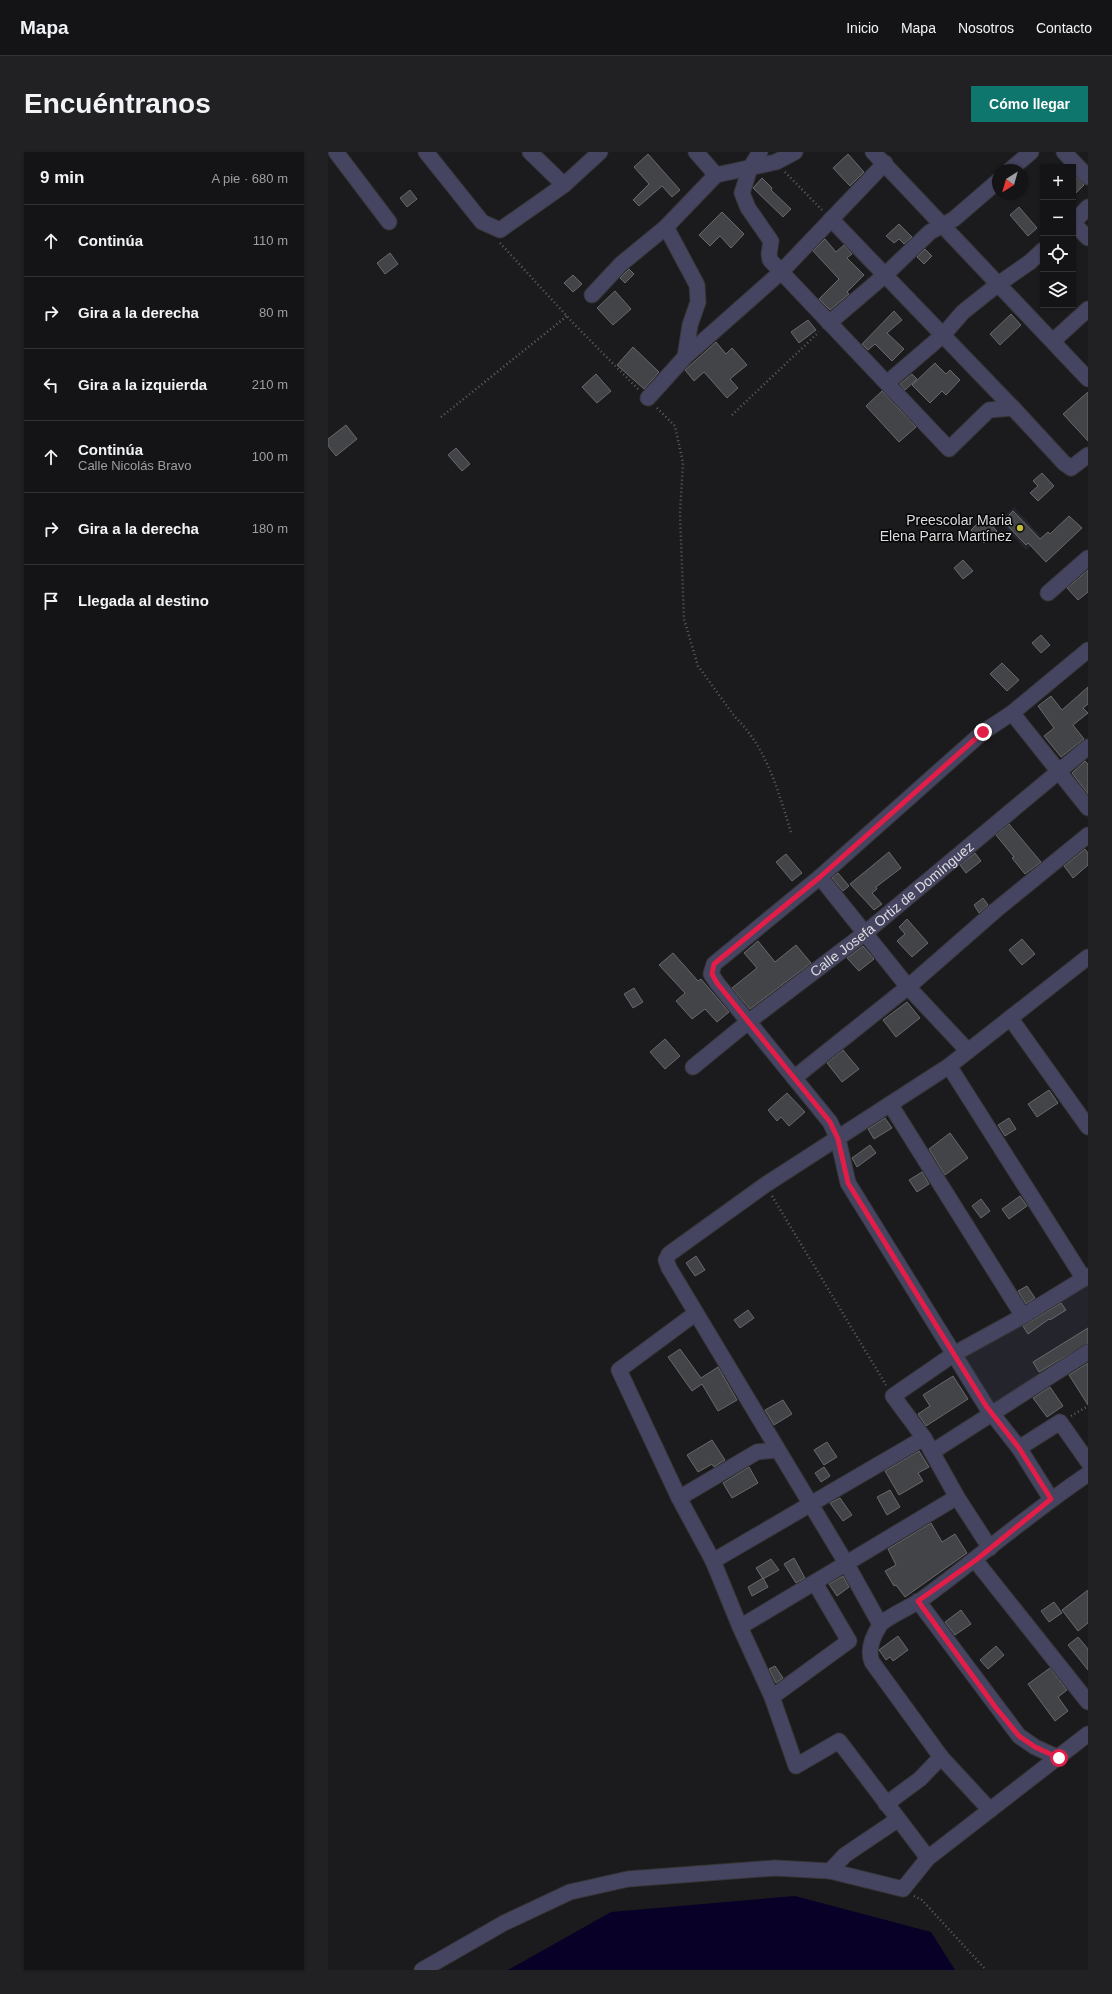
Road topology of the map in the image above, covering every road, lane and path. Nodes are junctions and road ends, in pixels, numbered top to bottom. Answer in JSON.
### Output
{"nodes":[{"id":1,"x":336,"y":152,"type":"edge"},
{"id":2,"x":426,"y":152,"type":"edge"},
{"id":3,"x":530,"y":152,"type":"edge"},
{"id":4,"x":600,"y":152,"type":"edge"},
{"id":5,"x":696,"y":152,"type":"edge"},
{"id":6,"x":760,"y":152,"type":"edge"},
{"id":7,"x":795,"y":152,"type":"edge"},
{"id":8,"x":873,"y":152,"type":"edge"},
{"id":9,"x":1031,"y":152,"type":"edge"},
{"id":10,"x":1064,"y":152,"type":"edge"},
{"id":11,"x":776,"y":162,"type":"junction"},
{"id":12,"x":885,"y":163,"type":"junction"},
{"id":13,"x":1017,"y":164,"type":"edge"},
{"id":14,"x":750,"y":168,"type":"junction"},
{"id":15,"x":716,"y":175,"type":"junction"},
{"id":16,"x":1088,"y":177,"type":"edge"},
{"id":17,"x":564,"y":185,"type":"junction"},
{"id":18,"x":992,"y":186,"type":"edge"},
{"id":19,"x":1088,"y":207,"type":"edge"},
{"id":20,"x":831,"y":219,"type":"junction"},
{"id":21,"x":1076,"y":220,"type":"edge"},
{"id":22,"x":389,"y":222,"type":"dead end"},
{"id":23,"x":942,"y":226,"type":"junction"},
{"id":24,"x":1076,"y":226,"type":"edge"},
{"id":25,"x":666,"y":227,"type":"junction"},
{"id":26,"x":1088,"y":238,"type":"edge"},
{"id":27,"x":498,"y":239,"type":"dead end"},
{"id":28,"x":1040,"y":253,"type":"edge"},
{"id":29,"x":781,"y":272,"type":"junction"},
{"id":30,"x":885,"y":275,"type":"junction"},
{"id":31,"x":997,"y":285,"type":"junction"},
{"id":32,"x":592,"y":295,"type":"dead end"},
{"id":33,"x":1088,"y":309,"type":"edge"},
{"id":34,"x":567,"y":316,"type":"junction"},
{"id":35,"x":829,"y":323,"type":"junction"},
{"id":36,"x":943,"y":335,"type":"junction"},
{"id":37,"x":1053,"y":341,"type":"junction"},
{"id":38,"x":685,"y":357,"type":"junction"},
{"id":39,"x":1088,"y":379,"type":"edge"},
{"id":40,"x":887,"y":383,"type":"junction"},
{"id":41,"x":648,"y":398,"type":"junction"},
{"id":42,"x":1013,"y":408,"type":"junction"},
{"id":43,"x":732,"y":415,"type":"dead end"},
{"id":44,"x":441,"y":417,"type":"dead end"},
{"id":45,"x":1088,"y":455,"type":"edge"},
{"id":46,"x":1088,"y":558,"type":"edge"},
{"id":47,"x":1048,"y":593,"type":"dead end"},
{"id":48,"x":1088,"y":650,"type":"edge"},
{"id":49,"x":1012,"y":713,"type":"junction"},
{"id":50,"x":1088,"y":747,"type":"edge"},
{"id":51,"x":1059,"y":772,"type":"junction"},
{"id":52,"x":1088,"y":808,"type":"edge"},
{"id":53,"x":791,"y":832,"type":"dead end"},
{"id":54,"x":1088,"y":835,"type":"edge"},
{"id":55,"x":820,"y":877,"type":"junction"},
{"id":56,"x":864,"y":933,"type":"junction"},
{"id":57,"x":1088,"y":957,"type":"edge"},
{"id":58,"x":908,"y":987,"type":"junction"},
{"id":59,"x":1011,"y":1019,"type":"junction"},
{"id":60,"x":748,"y":1022,"type":"junction"},
{"id":61,"x":968,"y":1051,"type":"junction"},
{"id":62,"x":949,"y":1066,"type":"junction"},
{"id":63,"x":693,"y":1068,"type":"dead end"},
{"id":64,"x":794,"y":1078,"type":"junction"},
{"id":65,"x":890,"y":1104,"type":"junction"},
{"id":66,"x":1088,"y":1127,"type":"edge"},
{"id":67,"x":838,"y":1139,"type":"junction"},
{"id":68,"x":765,"y":1185,"type":"junction"},
{"id":69,"x":1086,"y":1278,"type":"edge"},
{"id":70,"x":696,"y":1313,"type":"junction"},
{"id":71,"x":1023,"y":1316,"type":"junction"},
{"id":72,"x":1088,"y":1352,"type":"edge"},
{"id":73,"x":954,"y":1354,"type":"junction"},
{"id":74,"x":893,"y":1396,"type":"junction"},
{"id":75,"x":1088,"y":1406,"type":"edge"},
{"id":76,"x":993,"y":1413,"type":"junction"},
{"id":77,"x":1060,"y":1422,"type":"junction"},
{"id":78,"x":924,"y":1438,"type":"junction"},
{"id":79,"x":1019,"y":1448,"type":"junction"},
{"id":80,"x":777,"y":1450,"type":"junction"},
{"id":81,"x":932,"y":1452,"type":"junction"},
{"id":82,"x":1088,"y":1462,"type":"edge"},
{"id":83,"x":1088,"y":1474,"type":"edge"},
{"id":84,"x":957,"y":1497,"type":"junction"},
{"id":85,"x":679,"y":1498,"type":"junction"},
{"id":86,"x":1051,"y":1499,"type":"junction"},
{"id":87,"x":811,"y":1504,"type":"junction"},
{"id":88,"x":990,"y":1548,"type":"junction"},
{"id":89,"x":976,"y":1560,"type":"junction"},
{"id":90,"x":713,"y":1562,"type":"junction"},
{"id":91,"x":846,"y":1563,"type":"junction"},
{"id":92,"x":815,"y":1583,"type":"junction"},
{"id":93,"x":918,"y":1601,"type":"junction"},
{"id":94,"x":880,"y":1624,"type":"junction"},
{"id":95,"x":740,"y":1627,"type":"junction"},
{"id":96,"x":772,"y":1697,"type":"junction"},
{"id":97,"x":1088,"y":1702,"type":"edge"},
{"id":98,"x":1088,"y":1734,"type":"edge"},
{"id":99,"x":941,"y":1757,"type":"junction"},
{"id":100,"x":1059,"y":1758,"type":"junction"},
{"id":101,"x":886,"y":1804,"type":"junction"},
{"id":102,"x":990,"y":1810,"type":"junction"},
{"id":103,"x":897,"y":1820,"type":"junction"},
{"id":104,"x":928,"y":1858,"type":"junction"},
{"id":105,"x":830,"y":1871,"type":"junction"},
{"id":106,"x":902,"y":1890,"type":"junction"},
{"id":107,"x":422,"y":1970,"type":"edge"},
{"id":108,"x":986,"y":1970,"type":"edge"}],
"edges":[{"from":1,"to":22,"type":"street"},
{"from":2,"to":17,"type":"street"},
{"from":3,"to":17,"type":"street"},
{"from":4,"to":17,"type":"street"},
{"from":5,"to":15,"type":"street"},
{"from":6,"to":14,"type":"street"},
{"from":7,"to":11,"type":"street"},
{"from":8,"to":12,"type":"street"},
{"from":9,"to":13,"type":"street"},
{"from":10,"to":16,"type":"street"},
{"from":11,"to":14,"type":"street"},
{"from":11,"to":20,"type":"path"},
{"from":12,"to":20,"type":"street"},
{"from":12,"to":23,"type":"street"},
{"from":14,"to":15,"type":"street"},
{"from":14,"to":29,"type":"street"},
{"from":15,"to":25,"type":"street"},
{"from":18,"to":23,"type":"street"},
{"from":19,"to":21,"type":"street"},
{"from":20,"to":29,"type":"street"},
{"from":20,"to":30,"type":"street"},
{"from":23,"to":30,"type":"street"},
{"from":23,"to":31,"type":"street"},
{"from":24,"to":26,"type":"street"},
{"from":25,"to":32,"type":"street"},
{"from":25,"to":38,"type":"street"},
{"from":27,"to":34,"type":"path"},
{"from":28,"to":31,"type":"street"},
{"from":29,"to":35,"type":"street"},
{"from":29,"to":38,"type":"street"},
{"from":30,"to":35,"type":"street"},
{"from":30,"to":36,"type":"street"},
{"from":31,"to":36,"type":"street"},
{"from":31,"to":37,"type":"street"},
{"from":33,"to":37,"type":"street"},
{"from":34,"to":41,"type":"path"},
{"from":34,"to":44,"type":"path"},
{"from":35,"to":40,"type":"street"},
{"from":35,"to":43,"type":"path"},
{"from":36,"to":40,"type":"street"},
{"from":36,"to":42,"type":"street"},
{"from":37,"to":39,"type":"street"},
{"from":38,"to":41,"type":"street"},
{"from":40,"to":42,"type":"street"},
{"from":41,"to":53,"type":"path"},
{"from":42,"to":45,"type":"street"},
{"from":46,"to":47,"type":"street"},
{"from":48,"to":49,"type":"street"},
{"from":49,"to":51,"type":"street"},
{"from":49,"to":55,"type":"street"},
{"from":50,"to":51,"type":"street","name":"Calle Josefa Ortiz de Domínguez"},
{"from":51,"to":52,"type":"street"},
{"from":51,"to":56,"type":"street","name":"Calle Josefa Ortiz de Domínguez"},
{"from":54,"to":58,"type":"street"},
{"from":55,"to":56,"type":"street"},
{"from":55,"to":60,"type":"street"},
{"from":56,"to":58,"type":"street"},
{"from":56,"to":60,"type":"street","name":"Calle Josefa Ortiz de Domínguez"},
{"from":57,"to":59,"type":"street"},
{"from":58,"to":61,"type":"street"},
{"from":58,"to":64,"type":"street"},
{"from":59,"to":61,"type":"street"},
{"from":59,"to":66,"type":"street"},
{"from":60,"to":63,"type":"street","name":"Calle Josefa Ortiz de Domínguez"},
{"from":60,"to":64,"type":"street"},
{"from":61,"to":62,"type":"street"},
{"from":62,"to":65,"type":"street"},
{"from":62,"to":69,"type":"street"},
{"from":64,"to":67,"type":"street"},
{"from":65,"to":67,"type":"street"},
{"from":65,"to":71,"type":"street"},
{"from":67,"to":68,"type":"street"},
{"from":67,"to":73,"type":"street"},
{"from":68,"to":70,"type":"street"},
{"from":68,"to":74,"type":"path"},
{"from":69,"to":71,"type":"street"},
{"from":70,"to":80,"type":"street"},
{"from":70,"to":85,"type":"street"},
{"from":71,"to":73,"type":"street"},
{"from":72,"to":76,"type":"street"},
{"from":73,"to":74,"type":"street"},
{"from":73,"to":76,"type":"street"},
{"from":74,"to":78,"type":"street"},
{"from":75,"to":77,"type":"path"},
{"from":76,"to":79,"type":"street"},
{"from":76,"to":81,"type":"street"},
{"from":77,"to":79,"type":"street"},
{"from":77,"to":82,"type":"street"},
{"from":78,"to":81,"type":"street"},
{"from":78,"to":87,"type":"street"},
{"from":79,"to":86,"type":"street"},
{"from":80,"to":85,"type":"street"},
{"from":80,"to":87,"type":"street"},
{"from":81,"to":84,"type":"street"},
{"from":83,"to":86,"type":"street"},
{"from":84,"to":88,"type":"street"},
{"from":84,"to":91,"type":"street"},
{"from":85,"to":90,"type":"street"},
{"from":86,"to":88,"type":"street"},
{"from":87,"to":90,"type":"street"},
{"from":87,"to":91,"type":"street"},
{"from":88,"to":89,"type":"street"},
{"from":89,"to":93,"type":"street"},
{"from":89,"to":97,"type":"street"},
{"from":90,"to":95,"type":"street"},
{"from":91,"to":92,"type":"street"},
{"from":91,"to":94,"type":"street"},
{"from":92,"to":95,"type":"street"},
{"from":92,"to":96,"type":"street"},
{"from":93,"to":94,"type":"street"},
{"from":93,"to":100,"type":"street"},
{"from":94,"to":99,"type":"street"},
{"from":95,"to":96,"type":"street"},
{"from":96,"to":101,"type":"street"},
{"from":98,"to":100,"type":"street"},
{"from":99,"to":101,"type":"street"},
{"from":99,"to":102,"type":"street"},
{"from":100,"to":102,"type":"street"},
{"from":101,"to":103,"type":"street"},
{"from":102,"to":104,"type":"street"},
{"from":103,"to":104,"type":"street"},
{"from":103,"to":105,"type":"street"},
{"from":104,"to":106,"type":"street"},
{"from":105,"to":106,"type":"street"},
{"from":105,"to":107,"type":"street"},
{"from":106,"to":108,"type":"path"}]}
